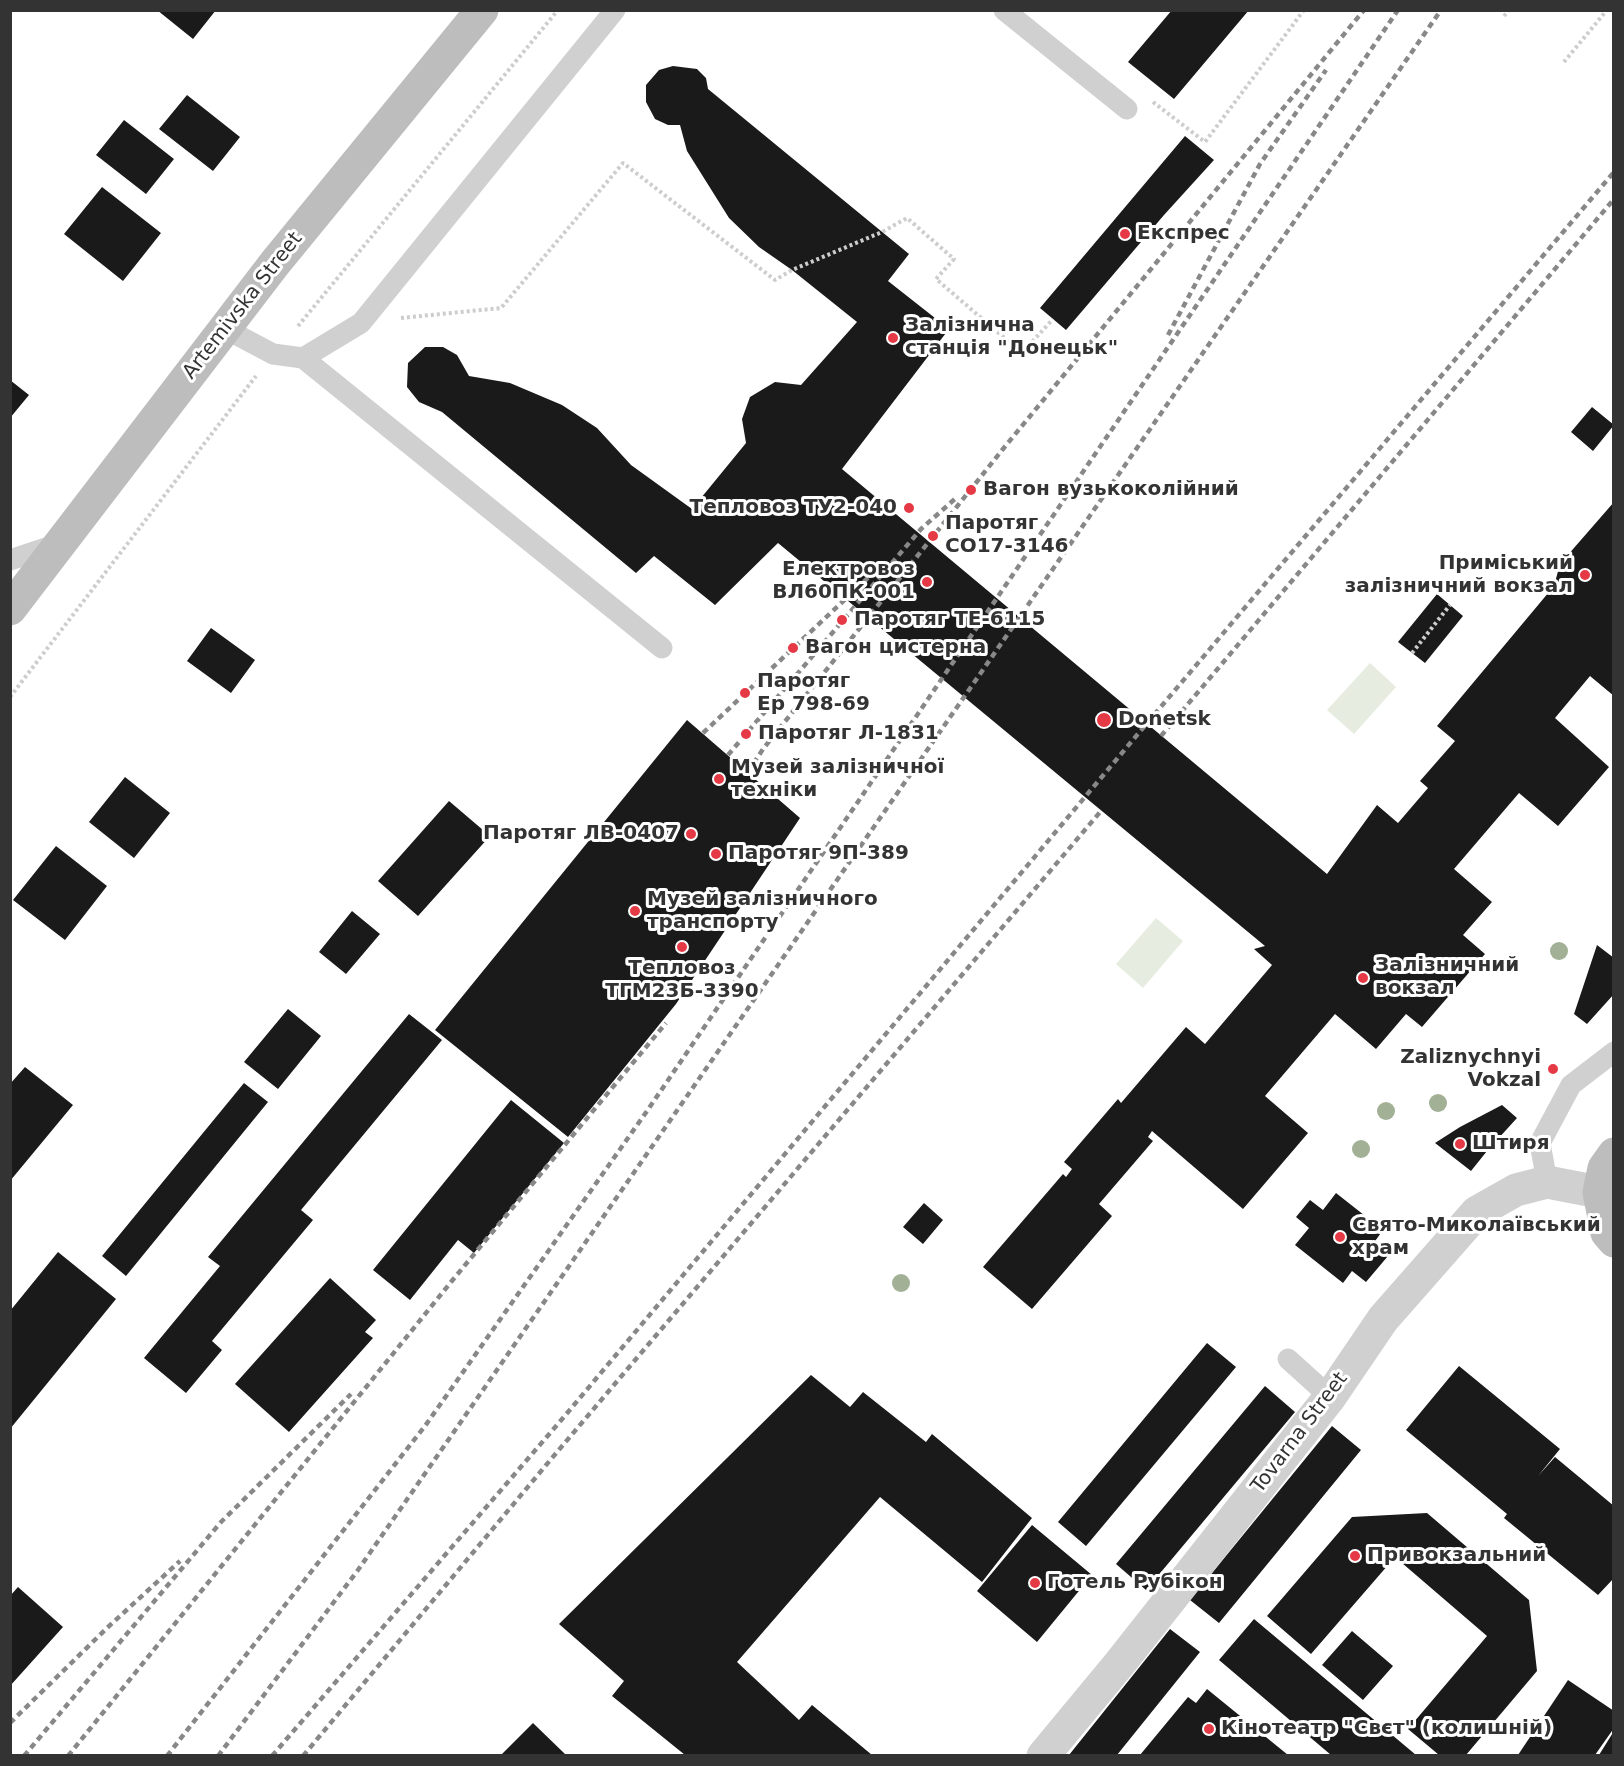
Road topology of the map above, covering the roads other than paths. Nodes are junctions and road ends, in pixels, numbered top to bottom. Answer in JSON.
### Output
{"nodes":[{"id":1,"x":482,"y":10,"type":"edge"},
{"id":2,"x":615,"y":10,"type":"edge"},
{"id":3,"x":1004,"y":10,"type":"edge"},
{"id":4,"x":1127,"y":109,"type":"dead end"},
{"id":5,"x":224,"y":328,"type":"junction"},
{"id":6,"x":303,"y":358,"type":"junction"},
{"id":7,"x":58,"y":544,"type":"junction"},
{"id":8,"x":10,"y":560,"type":"edge"},
{"id":9,"x":10,"y":609,"type":"edge"},
{"id":10,"x":662,"y":648,"type":"dead end"},
{"id":11,"x":1614,"y":1052,"type":"edge"},
{"id":12,"x":1614,"y":1155,"type":"edge"},
{"id":13,"x":1547,"y":1182,"type":"junction"},
{"id":14,"x":1599,"y":1192,"type":"junction"},
{"id":15,"x":1614,"y":1241,"type":"edge"},
{"id":16,"x":1288,"y":1359,"type":"dead end"},
{"id":17,"x":1330,"y":1397,"type":"junction"},
{"id":18,"x":1043,"y":1755,"type":"edge"}],
"edges":[{"from":1,"to":5,"type":"main road","name":"Artemivska Street"},
{"from":2,"to":6,"type":"lane"},
{"from":3,"to":4,"type":"lane"},
{"from":5,"to":6,"type":"lane"},
{"from":5,"to":7,"type":"main road","name":"Artemivska Street"},
{"from":6,"to":10,"type":"lane"},
{"from":7,"to":8,"type":"lane"},
{"from":7,"to":9,"type":"main road","name":"Artemivska Street"},
{"from":11,"to":13,"type":"lane"},
{"from":12,"to":14,"type":"main road"},
{"from":13,"to":14,"type":"street","name":"Tovarna Street"},
{"from":13,"to":17,"type":"street","name":"Tovarna Street"},
{"from":14,"to":15,"type":"main road"},
{"from":16,"to":17,"type":"lane"},
{"from":17,"to":18,"type":"street","name":"Tovarna Street"}]}
